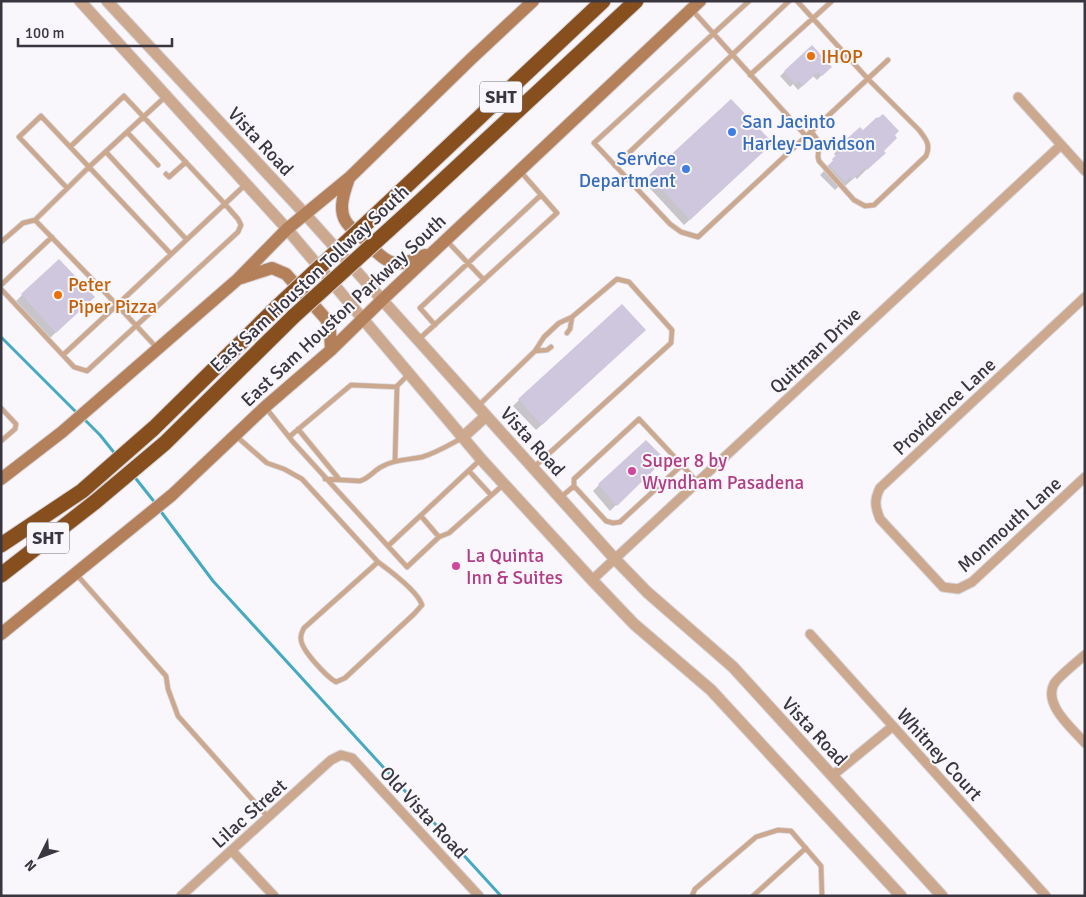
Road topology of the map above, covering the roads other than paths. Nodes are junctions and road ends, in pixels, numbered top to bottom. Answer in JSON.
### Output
{"nodes":[{"id":1,"x":80,"y":1,"type":"edge"},
{"id":2,"x":107,"y":1,"type":"edge"},
{"id":3,"x":533,"y":1,"type":"edge"},
{"id":4,"x":603,"y":1,"type":"edge"},
{"id":5,"x":636,"y":1,"type":"edge"},
{"id":6,"x":749,"y":1,"type":"edge"},
{"id":7,"x":789,"y":1,"type":"edge"},
{"id":8,"x":797,"y":1,"type":"edge"},
{"id":9,"x":832,"y":1,"type":"edge"},
{"id":10,"x":696,"y":6,"type":"edge"},
{"id":11,"x":813,"y":19,"type":"junction"},
{"id":12,"x":713,"y":34,"type":"junction"},
{"id":13,"x":732,"y":55,"type":"junction"},
{"id":14,"x":888,"y":60,"type":"dead end"},
{"id":15,"x":750,"y":75,"type":"junction"},
{"id":16,"x":868,"y":79,"type":"junction"},
{"id":17,"x":182,"y":82,"type":"junction"},
{"id":18,"x":167,"y":96,"type":"junction"},
{"id":19,"x":1018,"y":97,"type":"dead end"},
{"id":20,"x":144,"y":117,"type":"junction"},
{"id":21,"x":811,"y":131,"type":"junction"},
{"id":22,"x":127,"y":132,"type":"junction"},
{"id":23,"x":806,"y":136,"type":"junction"},
{"id":24,"x":1061,"y":145,"type":"junction"},
{"id":25,"x":70,"y":147,"type":"junction"},
{"id":26,"x":106,"y":152,"type":"junction"},
{"id":27,"x":186,"y":162,"type":"junction"},
{"id":28,"x":158,"y":165,"type":"dead end"},
{"id":29,"x":615,"y":166,"type":"junction"},
{"id":30,"x":89,"y":167,"type":"junction"},
{"id":31,"x":1085,"y":171,"type":"edge"},
{"id":32,"x":521,"y":172,"type":"junction"},
{"id":33,"x":166,"y":174,"type":"dead end"},
{"id":34,"x":349,"y":178,"type":"junction"},
{"id":35,"x":246,"y":184,"type":"junction"},
{"id":36,"x":67,"y":188,"type":"junction"},
{"id":37,"x":541,"y":196,"type":"junction"},
{"id":38,"x":224,"y":203,"type":"junction"},
{"id":39,"x":305,"y":214,"type":"junction"},
{"id":40,"x":35,"y":220,"type":"junction"},
{"id":41,"x":287,"y":229,"type":"junction"},
{"id":42,"x":52,"y":237,"type":"junction"},
{"id":43,"x":186,"y":239,"type":"junction"},
{"id":44,"x":446,"y":240,"type":"junction"},
{"id":45,"x":1,"y":242,"type":"edge"},
{"id":46,"x":436,"y":250,"type":"junction"},
{"id":47,"x":170,"y":253,"type":"junction"},
{"id":48,"x":469,"y":263,"type":"junction"},
{"id":49,"x":238,"y":279,"type":"junction"},
{"id":50,"x":484,"y":280,"type":"junction"},
{"id":51,"x":1,"y":285,"type":"edge"},
{"id":52,"x":1,"y":289,"type":"edge"},
{"id":53,"x":1085,"y":297,"type":"edge"},
{"id":54,"x":382,"y":300,"type":"junction"},
{"id":55,"x":117,"y":305,"type":"junction"},
{"id":56,"x":572,"y":317,"type":"junction"},
{"id":57,"x":363,"y":320,"type":"junction"},
{"id":58,"x":435,"y":325,"type":"junction"},
{"id":59,"x":136,"y":326,"type":"junction"},
{"id":60,"x":567,"y":333,"type":"dead end"},
{"id":61,"x":417,"y":340,"type":"junction"},
{"id":62,"x":552,"y":347,"type":"dead end"},
{"id":63,"x":158,"y":349,"type":"junction"},
{"id":64,"x":331,"y":350,"type":"junction"},
{"id":65,"x":535,"y":351,"type":"junction"},
{"id":66,"x":63,"y":355,"type":"junction"},
{"id":67,"x":410,"y":373,"type":"junction"},
{"id":68,"x":397,"y":387,"type":"junction"},
{"id":69,"x":478,"y":406,"type":"junction"},
{"id":70,"x":265,"y":407,"type":"junction"},
{"id":71,"x":1,"y":408,"type":"edge"},
{"id":72,"x":486,"y":416,"type":"junction"},
{"id":73,"x":298,"y":429,"type":"junction"},
{"id":74,"x":235,"y":435,"type":"junction"},
{"id":75,"x":288,"y":437,"type":"junction"},
{"id":76,"x":463,"y":437,"type":"junction"},
{"id":77,"x":1,"y":441,"type":"edge"},
{"id":78,"x":481,"y":459,"type":"junction"},
{"id":79,"x":395,"y":462,"type":"junction"},
{"id":80,"x":682,"y":465,"type":"junction"},
{"id":81,"x":533,"y":468,"type":"junction"},
{"id":82,"x":469,"y":470,"type":"junction"},
{"id":83,"x":1085,"y":477,"type":"edge"},
{"id":84,"x":1,"y":478,"type":"edge"},
{"id":85,"x":325,"y":479,"type":"junction"},
{"id":86,"x":340,"y":479,"type":"junction"},
{"id":87,"x":697,"y":482,"type":"junction"},
{"id":88,"x":504,"y":484,"type":"junction"},
{"id":89,"x":574,"y":486,"type":"junction"},
{"id":90,"x":492,"y":495,"type":"junction"},
{"id":91,"x":561,"y":498,"type":"junction"},
{"id":92,"x":421,"y":516,"type":"junction"},
{"id":93,"x":439,"y":536,"type":"junction"},
{"id":94,"x":1,"y":545,"type":"edge"},
{"id":95,"x":388,"y":546,"type":"junction"},
{"id":96,"x":908,"y":550,"type":"joint"},
{"id":97,"x":614,"y":558,"type":"junction"},
{"id":98,"x":378,"y":562,"type":"junction"},
{"id":99,"x":76,"y":574,"type":"junction"},
{"id":100,"x":1,"y":575,"type":"edge"},
{"id":101,"x":592,"y":580,"type":"junction"},
{"id":102,"x":1,"y":634,"type":"edge"},
{"id":103,"x":810,"y":634,"type":"dead end"},
{"id":104,"x":1085,"y":655,"type":"edge"},
{"id":105,"x":893,"y":726,"type":"junction"},
{"id":106,"x":1085,"y":743,"type":"edge"},
{"id":107,"x":341,"y":756,"type":"joint"},
{"id":108,"x":832,"y":776,"type":"junction"},
{"id":109,"x":268,"y":817,"type":"junction"},
{"id":110,"x":806,"y":848,"type":"junction"},
{"id":111,"x":232,"y":851,"type":"junction"},
{"id":112,"x":181,"y":896,"type":"edge"},
{"id":113,"x":274,"y":896,"type":"edge"},
{"id":114,"x":479,"y":896,"type":"edge"},
{"id":115,"x":692,"y":896,"type":"edge"},
{"id":116,"x":753,"y":896,"type":"edge"},
{"id":117,"x":822,"y":896,"type":"edge"},
{"id":118,"x":901,"y":896,"type":"edge"},
{"id":119,"x":942,"y":896,"type":"edge"},
{"id":120,"x":1046,"y":896,"type":"edge"}],
"edges":[{"from":1,"to":18,"type":"street","name":"Vista Road"},
{"from":2,"to":17,"type":"street","name":"Vista Road"},
{"from":3,"to":34,"type":"main road"},
{"from":4,"to":94,"type":"highway","name":"East Sam Houston Tollway South","number":"SHT","bridge":true},
{"from":5,"to":100,"type":"highway","name":"East Sam Houston Tollway South","number":"SHT","bridge":true},
{"from":6,"to":12,"type":"lane"},
{"from":7,"to":13,"type":"lane"},
{"from":8,"to":11,"type":"lane"},
{"from":9,"to":11,"type":"lane"},
{"from":10,"to":12,"type":"lane"},
{"from":10,"to":32,"type":"main road","name":"East Sam Houston Parkway South"},
{"from":11,"to":15,"type":"lane"},
{"from":11,"to":16,"type":"lane"},
{"from":12,"to":13,"type":"lane"},
{"from":12,"to":29,"type":"lane"},
{"from":13,"to":15,"type":"lane"},
{"from":13,"to":29,"type":"lane"},
{"from":14,"to":16,"type":"lane"},
{"from":15,"to":23,"type":"lane"},
{"from":16,"to":21,"type":"lane"},
{"from":16,"to":21,"type":"lane"},
{"from":17,"to":18,"type":"street"},
{"from":17,"to":39,"type":"street","name":"Vista Road"},
{"from":18,"to":20,"type":"lane"},
{"from":18,"to":35,"type":"street","name":"Vista Road"},
{"from":19,"to":24,"type":"street"},
{"from":20,"to":22,"type":"lane"},
{"from":20,"to":25,"type":"lane"},
{"from":20,"to":27,"type":"lane"},
{"from":21,"to":23,"type":"lane"},
{"from":22,"to":26,"type":"lane"},
{"from":22,"to":28,"type":"lane"},
{"from":23,"to":29,"type":"lane"},
{"from":24,"to":31,"type":"street"},
{"from":24,"to":87,"type":"street","name":"Quitman Drive"},
{"from":25,"to":30,"type":"lane"},
{"from":25,"to":36,"type":"lane"},
{"from":26,"to":30,"type":"lane"},
{"from":26,"to":43,"type":"lane"},
{"from":27,"to":33,"type":"lane"},
{"from":27,"to":38,"type":"lane"},
{"from":30,"to":36,"type":"lane"},
{"from":30,"to":47,"type":"lane"},
{"from":32,"to":37,"type":"lane"},
{"from":32,"to":44,"type":"main road","name":"East Sam Houston Parkway South"},
{"from":34,"to":39,"type":"main road"},
{"from":34,"to":46,"type":"main road"},
{"from":35,"to":38,"type":"lane"},
{"from":35,"to":41,"type":"street","name":"Vista Road"},
{"from":36,"to":40,"type":"lane"},
{"from":37,"to":48,"type":"lane"},
{"from":37,"to":50,"type":"lane"},
{"from":38,"to":43,"type":"lane"},
{"from":38,"to":59,"type":"lane"},
{"from":39,"to":41,"type":"main road"},
{"from":39,"to":54,"type":"street","name":"Vista Road"},
{"from":40,"to":42,"type":"lane"},
{"from":40,"to":45,"type":"lane"},
{"from":41,"to":49,"type":"main road"},
{"from":41,"to":57,"type":"street","name":"Vista Road"},
{"from":42,"to":51,"type":"lane"},
{"from":42,"to":55,"type":"lane"},
{"from":43,"to":47,"type":"lane"},
{"from":44,"to":46,"type":"main road","name":"East Sam Houston Parkway South"},
{"from":44,"to":48,"type":"lane"},
{"from":46,"to":54,"type":"main road","name":"East Sam Houston Parkway South"},
{"from":47,"to":55,"type":"lane"},
{"from":48,"to":50,"type":"lane"},
{"from":48,"to":58,"type":"lane"},
{"from":49,"to":63,"type":"main road"},
{"from":49,"to":64,"type":"main road"},
{"from":50,"to":58,"type":"lane"},
{"from":52,"to":66,"type":"lane"},
{"from":53,"to":96,"type":"street","name":"Providence Lane"},
{"from":54,"to":57,"type":"main road","name":"East Sam Houston Parkway South"},
{"from":54,"to":61,"type":"street","name":"Vista Road"},
{"from":55,"to":59,"type":"lane"},
{"from":55,"to":66,"type":"lane"},
{"from":56,"to":60,"type":"lane"},
{"from":56,"to":65,"type":"lane"},
{"from":56,"to":81,"type":"lane"},
{"from":57,"to":64,"type":"main road","name":"East Sam Houston Parkway South"},
{"from":57,"to":67,"type":"street","name":"Vista Road"},
{"from":58,"to":61,"type":"lane"},
{"from":59,"to":63,"type":"lane"},
{"from":59,"to":66,"type":"lane"},
{"from":61,"to":69,"type":"street","name":"Vista Road"},
{"from":62,"to":65,"type":"lane"},
{"from":63,"to":84,"type":"main road"},
{"from":64,"to":70,"type":"main road","name":"East Sam Houston Parkway South"},
{"from":65,"to":69,"type":"lane"},
{"from":67,"to":68,"type":"lane"},
{"from":67,"to":76,"type":"street","name":"Vista Road"},
{"from":68,"to":73,"type":"lane"},
{"from":68,"to":79,"type":"lane"},
{"from":69,"to":72,"type":"street","name":"Vista Road"},
{"from":70,"to":74,"type":"main road","name":"East Sam Houston Parkway South"},
{"from":70,"to":75,"type":"lane"},
{"from":71,"to":77,"type":"lane"},
{"from":72,"to":76,"type":"street"},
{"from":72,"to":81,"type":"street","name":"Vista Road"},
{"from":73,"to":75,"type":"lane"},
{"from":73,"to":86,"type":"lane"},
{"from":74,"to":98,"type":"lane"},
{"from":74,"to":99,"type":"main road","name":"East Sam Houston Parkway South"},
{"from":75,"to":85,"type":"lane"},
{"from":76,"to":78,"type":"street","name":"Vista Road"},
{"from":76,"to":79,"type":"lane"},
{"from":78,"to":82,"type":"lane"},
{"from":78,"to":88,"type":"street","name":"Vista Road"},
{"from":79,"to":86,"type":"lane"},
{"from":80,"to":87,"type":"lane"},
{"from":80,"to":89,"type":"lane"},
{"from":80,"to":89,"type":"lane"},
{"from":81,"to":91,"type":"street","name":"Vista Road"},
{"from":82,"to":90,"type":"lane"},
{"from":82,"to":92,"type":"lane"},
{"from":83,"to":96,"type":"street","name":"Monmouth Lane"},
{"from":85,"to":86,"type":"lane"},
{"from":85,"to":95,"type":"lane"},
{"from":87,"to":97,"type":"street","name":"Quitman Drive"},
{"from":88,"to":90,"type":"lane"},
{"from":88,"to":101,"type":"street","name":"Vista Road"},
{"from":89,"to":91,"type":"lane"},
{"from":90,"to":93,"type":"lane"},
{"from":91,"to":97,"type":"street","name":"Vista Road"},
{"from":92,"to":93,"type":"lane"},
{"from":92,"to":95,"type":"lane"},
{"from":93,"to":95,"type":"lane"},
{"from":97,"to":101,"type":"street","name":"Quitman Drive"},
{"from":97,"to":108,"type":"street","name":"Vista Road"},
{"from":98,"to":98,"type":"lane"},
{"from":99,"to":102,"type":"main road","name":"East Sam Houston Parkway South"},
{"from":99,"to":109,"type":"lane"},
{"from":101,"to":118,"type":"street","name":"Vista Road"},
{"from":103,"to":105,"type":"street","name":"Whitney Court"},
{"from":104,"to":106,"type":"street"},
{"from":105,"to":108,"type":"street"},
{"from":105,"to":120,"type":"street","name":"Whitney Court"},
{"from":107,"to":109,"type":"street","name":"Lilac Street"},
{"from":107,"to":114,"type":"street","name":"Old Vista Road"},
{"from":108,"to":119,"type":"street","name":"Vista Road"},
{"from":109,"to":111,"type":"street","name":"Lilac Street"},
{"from":110,"to":115,"type":"lane"},
{"from":110,"to":116,"type":"lane"},
{"from":110,"to":117,"type":"lane"},
{"from":111,"to":112,"type":"street","name":"Lilac Street"},
{"from":111,"to":113,"type":"street"}]}
